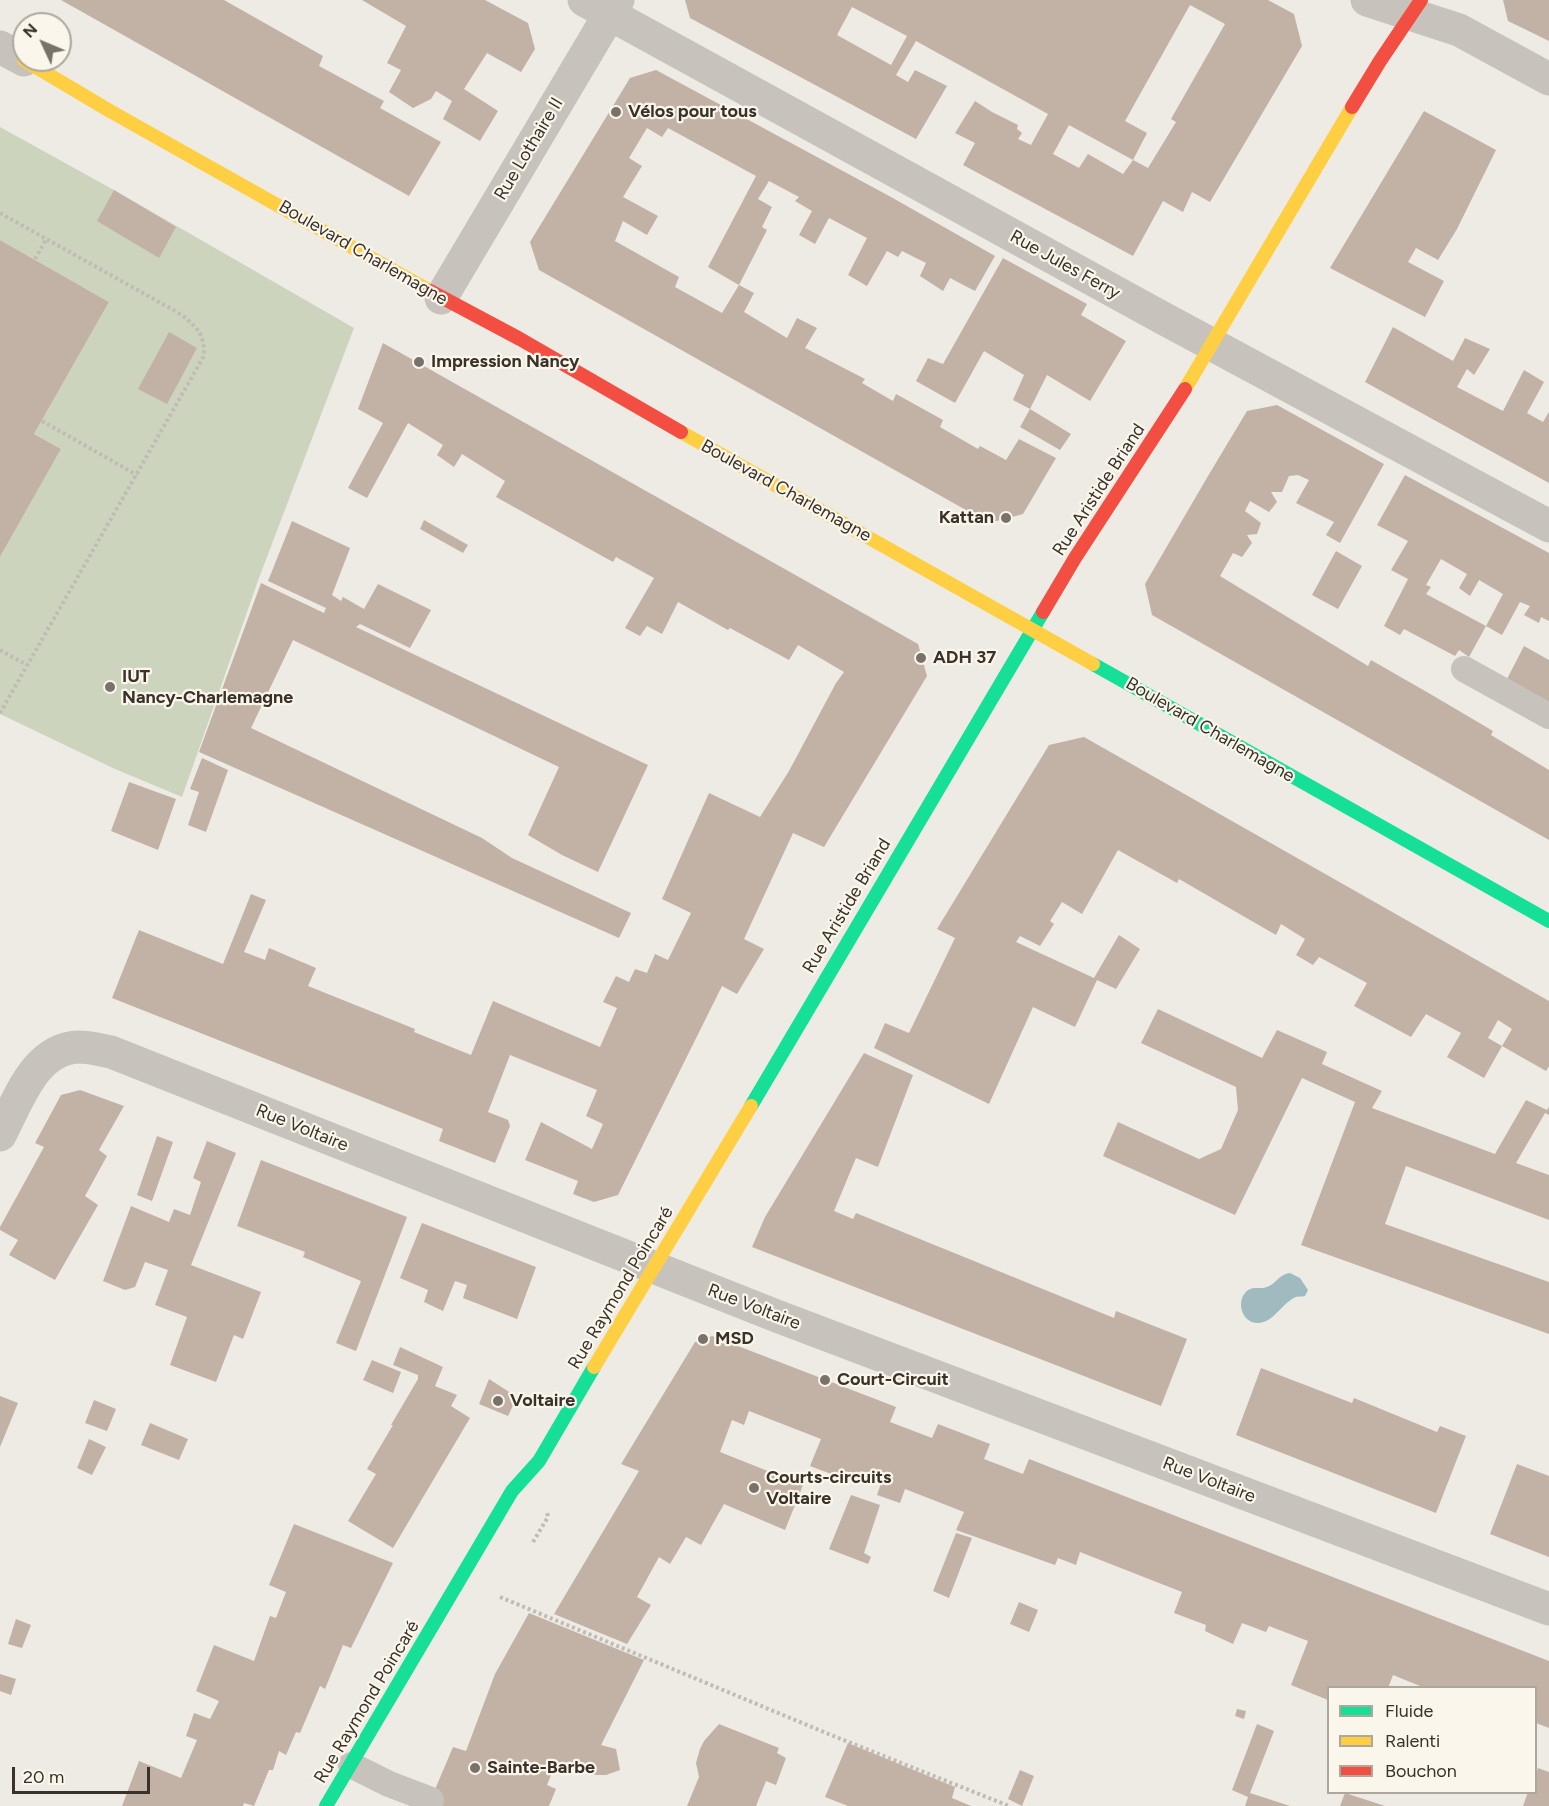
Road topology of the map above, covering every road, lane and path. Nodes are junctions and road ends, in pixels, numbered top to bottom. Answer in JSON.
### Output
{"nodes":[{"id":1,"x":1367,"y":0,"type":"edge"},
{"id":2,"x":604,"y":5,"type":"edge"},
{"id":3,"x":1416,"y":8,"type":"edge"},
{"id":4,"x":44,"y":72,"type":"edge"},
{"id":5,"x":1549,"y":79,"type":"edge"},
{"id":6,"x":0,"y":213,"type":"edge"},
{"id":7,"x":47,"y":238,"type":"junction"},
{"id":8,"x":35,"y":259,"type":"dead end"},
{"id":9,"x":441,"y":298,"type":"junction"},
{"id":10,"x":1212,"y":345,"type":"junction"},
{"id":11,"x":42,"y":421,"type":"dead end"},
{"id":12,"x":137,"y":475,"type":"junction"},
{"id":13,"x":1549,"y":526,"type":"edge"},
{"id":14,"x":1032,"y":629,"type":"junction"},
{"id":15,"x":0,"y":650,"type":"edge"},
{"id":16,"x":27,"y":665,"type":"junction"},
{"id":17,"x":1464,"y":669,"type":"dead end"},
{"id":18,"x":0,"y":713,"type":"edge"},
{"id":19,"x":1549,"y":716,"type":"edge"},
{"id":20,"x":1549,"y":921,"type":"edge"},
{"id":21,"x":812,"y":1002,"type":"joint"},
{"id":22,"x":0,"y":1136,"type":"edge"},
{"id":23,"x":655,"y":1268,"type":"junction"},
{"id":24,"x":500,"y":1597,"type":"dead end"},
{"id":25,"x":1549,"y":1608,"type":"edge"},
{"id":26,"x":351,"y":1765,"type":"junction"},
{"id":27,"x":431,"y":1800,"type":"dead end"},
{"id":28,"x":326,"y":1806,"type":"edge"},
{"id":29,"x":1009,"y":1806,"type":"edge"}],
"edges":[{"from":1,"to":3,"type":"street"},
{"from":2,"to":9,"type":"street","name":"Rue Lothaire II"},
{"from":2,"to":10,"type":"street","name":"Rue Jules Ferry"},
{"from":3,"to":5,"type":"street"},
{"from":3,"to":10,"type":"street","name":"Rue Aristide Briand"},
{"from":4,"to":9,"type":"street","name":"Boulevard Charlemagne"},
{"from":6,"to":7,"type":"path"},
{"from":7,"to":8,"type":"path"},
{"from":7,"to":12,"type":"path"},
{"from":9,"to":14,"type":"street","name":"Boulevard Charlemagne"},
{"from":10,"to":13,"type":"street","name":"Rue Jules Ferry"},
{"from":10,"to":14,"type":"street","name":"Rue Aristide Briand"},
{"from":11,"to":12,"type":"path"},
{"from":12,"to":16,"type":"path"},
{"from":14,"to":20,"type":"street","name":"Boulevard Charlemagne"},
{"from":14,"to":21,"type":"street","name":"Rue Aristide Briand"},
{"from":15,"to":16,"type":"path"},
{"from":16,"to":18,"type":"path"},
{"from":17,"to":19,"type":"lane"},
{"from":21,"to":23,"type":"street","name":"Rue Raymond Poincaré"},
{"from":22,"to":23,"type":"street","name":"Rue Voltaire"},
{"from":23,"to":25,"type":"street","name":"Rue Voltaire"},
{"from":23,"to":26,"type":"street","name":"Rue Raymond Poincaré"},
{"from":24,"to":29,"type":"path"},
{"from":26,"to":27,"type":"lane"},
{"from":26,"to":28,"type":"street","name":"Rue Raymond Poincaré"}]}
